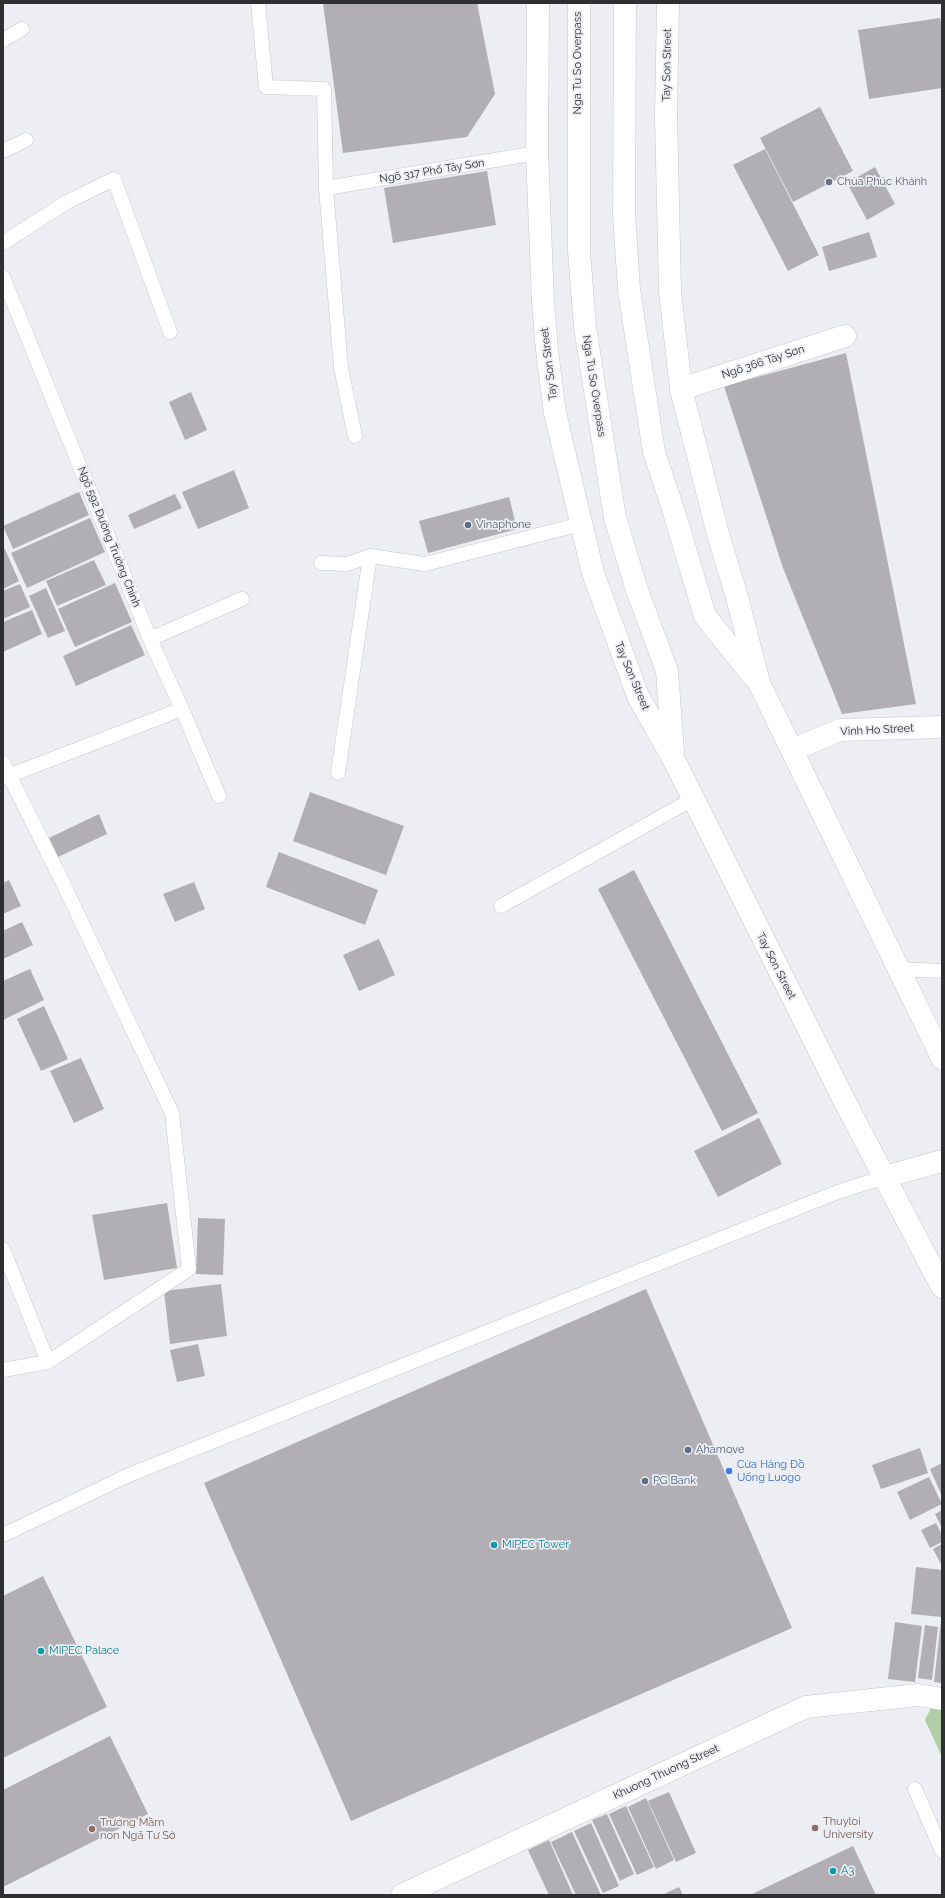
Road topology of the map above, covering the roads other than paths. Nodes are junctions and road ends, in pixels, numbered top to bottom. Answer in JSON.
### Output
{"nodes":[{"id":1,"x":258,"y":3,"type":"edge"},
{"id":2,"x":538,"y":3,"type":"edge"},
{"id":3,"x":579,"y":3,"type":"edge"},
{"id":4,"x":625,"y":3,"type":"edge"},
{"id":5,"x":668,"y":3,"type":"edge"},
{"id":6,"x":22,"y":28,"type":"dead end"},
{"id":7,"x":3,"y":40,"type":"edge"},
{"id":8,"x":26,"y":140,"type":"dead end"},
{"id":9,"x":3,"y":151,"type":"edge"},
{"id":10,"x":537,"y":153,"type":"junction"},
{"id":11,"x":326,"y":188,"type":"junction"},
{"id":12,"x":3,"y":243,"type":"edge"},
{"id":13,"x":3,"y":277,"type":"edge"},
{"id":14,"x":170,"y":332,"type":"dead end"},
{"id":15,"x":845,"y":336,"type":"dead end"},
{"id":16,"x":681,"y":390,"type":"junction"},
{"id":17,"x":355,"y":436,"type":"dead end"},
{"id":18,"x":581,"y":524,"type":"junction"},
{"id":19,"x":370,"y":556,"type":"junction"},
{"id":20,"x":321,"y":563,"type":"dead end"},
{"id":21,"x":242,"y":599,"type":"dead end"},
{"id":22,"x":150,"y":639,"type":"junction"},
{"id":23,"x":759,"y":683,"type":"junction"},
{"id":24,"x":182,"y":709,"type":"junction"},
{"id":25,"x":942,"y":727,"type":"edge"},
{"id":26,"x":792,"y":750,"type":"junction"},
{"id":27,"x":674,"y":760,"type":"junction"},
{"id":28,"x":5,"y":772,"type":"edge"},
{"id":29,"x":338,"y":774,"type":"dead end"},
{"id":30,"x":219,"y":796,"type":"dead end"},
{"id":31,"x":692,"y":799,"type":"junction"},
{"id":32,"x":501,"y":906,"type":"dead end"},
{"id":33,"x":897,"y":968,"type":"junction"},
{"id":34,"x":942,"y":971,"type":"edge"},
{"id":35,"x":942,"y":1057,"type":"edge"},
{"id":36,"x":942,"y":1161,"type":"edge"},
{"id":37,"x":884,"y":1177,"type":"junction"},
{"id":38,"x":3,"y":1249,"type":"edge"},
{"id":39,"x":942,"y":1287,"type":"edge"},
{"id":40,"x":48,"y":1362,"type":"junction"},
{"id":41,"x":3,"y":1370,"type":"edge"},
{"id":42,"x":3,"y":1535,"type":"edge"},
{"id":43,"x":942,"y":1699,"type":"edge"},
{"id":44,"x":915,"y":1789,"type":"dead end"},
{"id":45,"x":942,"y":1851,"type":"edge"},
{"id":46,"x":402,"y":1895,"type":"edge"}],
"edges":[{"from":1,"to":11,"type":"lane"},
{"from":2,"to":10,"type":"main road","name":"Tay Son Street"},
{"from":3,"to":27,"type":"main road","name":"Nga Tu So Overpass"},
{"from":4,"to":23,"type":"main road"},
{"from":5,"to":16,"type":"main road","name":"Tay Son Street"},
{"from":6,"to":7,"type":"lane"},
{"from":8,"to":9,"type":"lane"},
{"from":10,"to":11,"type":"lane","name":"Ngõ 317 Phố Tây Sơn"},
{"from":10,"to":18,"type":"main road","name":"Tay Son Street"},
{"from":11,"to":17,"type":"lane"},
{"from":12,"to":14,"type":"lane"},
{"from":13,"to":22,"type":"lane","name":"Ngõ 592 Đường Trường Chinh"},
{"from":15,"to":16,"type":"main road","name":"Ngõ 366 Tây Sơn"},
{"from":16,"to":23,"type":"main road","name":"Tay Son Street"},
{"from":18,"to":19,"type":"lane"},
{"from":18,"to":27,"type":"main road","name":"Tay Son Street"},
{"from":19,"to":20,"type":"lane"},
{"from":19,"to":29,"type":"lane"},
{"from":21,"to":22,"type":"lane"},
{"from":22,"to":24,"type":"lane","name":"Ngõ 592 Đường Trường Chinh"},
{"from":23,"to":26,"type":"main road","name":"Tay Son Street"},
{"from":24,"to":28,"type":"lane"},
{"from":24,"to":30,"type":"lane","name":"Ngõ 592 Đường Trường Chinh"},
{"from":25,"to":26,"type":"main road","name":"Vinh Ho Street"},
{"from":26,"to":33,"type":"main road","name":"Tay Son Street"},
{"from":27,"to":31,"type":"main road","name":"Tay Son Street"},
{"from":28,"to":40,"type":"lane"},
{"from":31,"to":32,"type":"lane"},
{"from":31,"to":37,"type":"main road","name":"Tay Son Street"},
{"from":33,"to":34,"type":"lane"},
{"from":33,"to":35,"type":"main road","name":"Tay Son Street"},
{"from":36,"to":37,"type":"main road"},
{"from":37,"to":39,"type":"main road","name":"Tay Son Street"},
{"from":37,"to":42,"type":"lane"},
{"from":38,"to":40,"type":"lane"},
{"from":40,"to":41,"type":"lane"},
{"from":43,"to":46,"type":"main road","name":"Khuong Thuong Street"},
{"from":44,"to":45,"type":"lane"}]}
